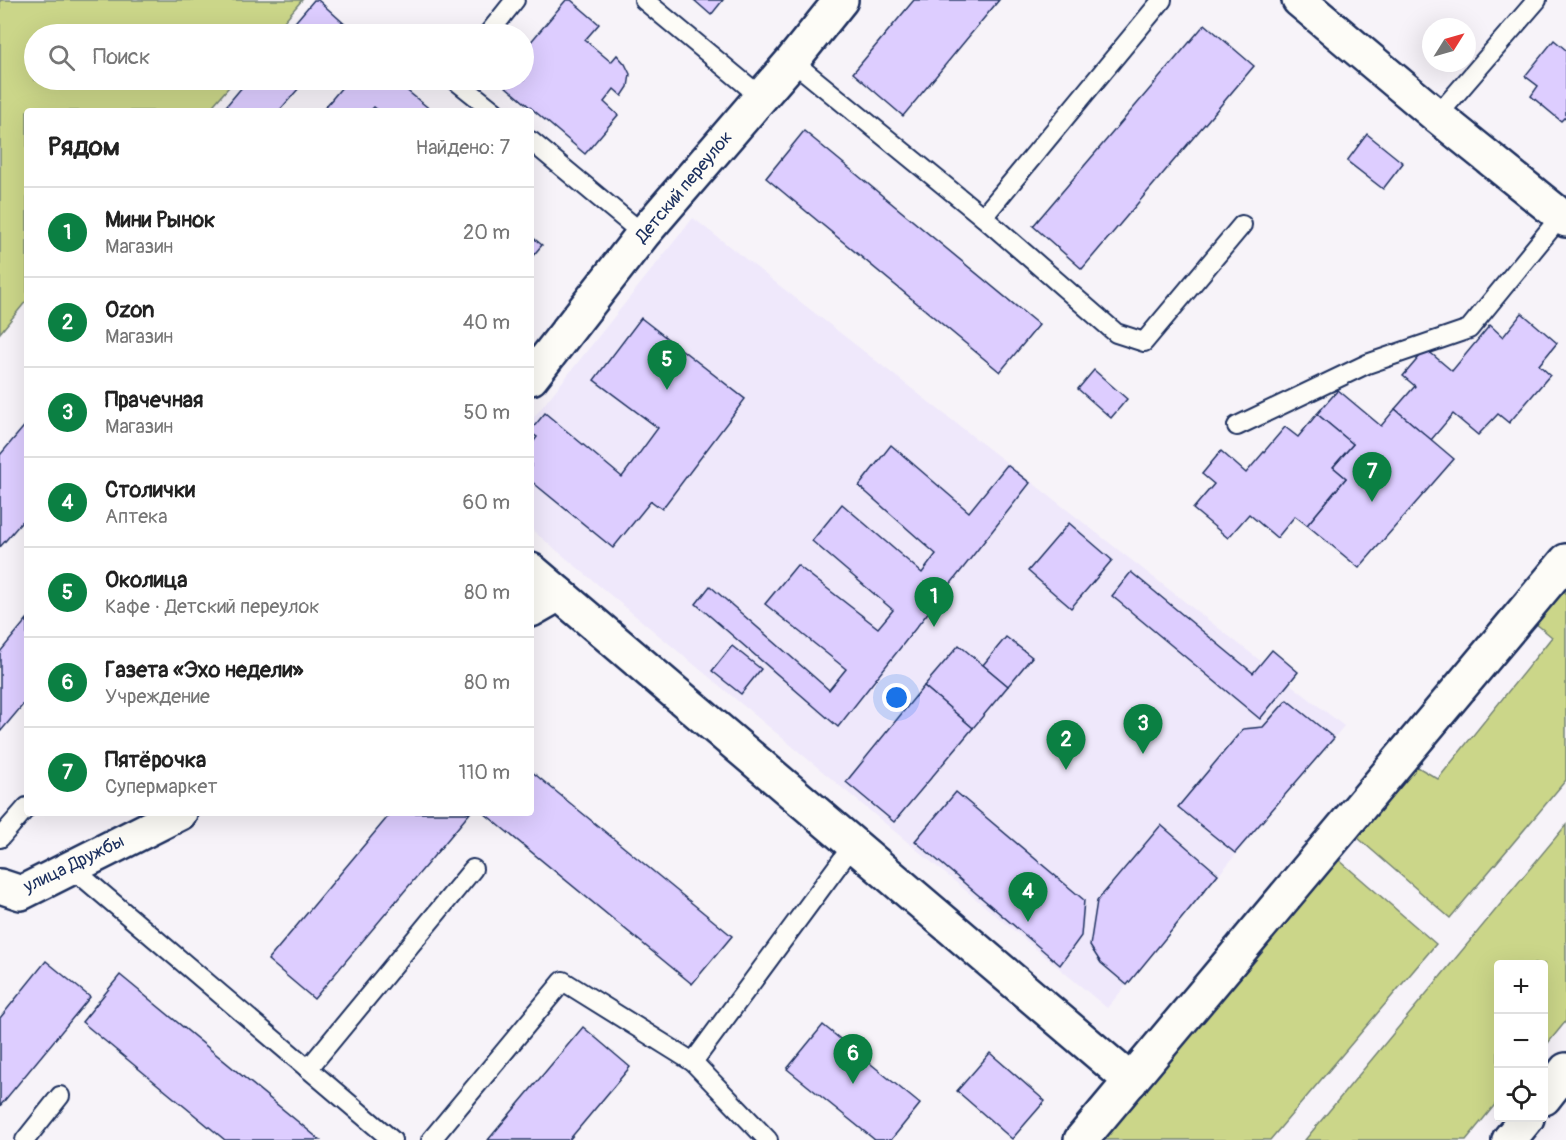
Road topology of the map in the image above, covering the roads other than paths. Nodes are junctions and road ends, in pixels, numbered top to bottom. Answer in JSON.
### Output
{"nodes":[{"id":1,"x":515,"y":0,"type":"edge"},
{"id":2,"x":644,"y":0,"type":"edge"},
{"id":3,"x":841,"y":0,"type":"edge"},
{"id":4,"x":1162,"y":0,"type":"edge"},
{"id":5,"x":1299,"y":0,"type":"edge"},
{"id":6,"x":1537,"y":0,"type":"edge"},
{"id":7,"x":496,"y":24,"type":"edge"},
{"id":8,"x":792,"y":61,"type":"junction"},
{"id":9,"x":468,"y":90,"type":"edge"},
{"id":10,"x":761,"y":97,"type":"junction"},
{"id":11,"x":490,"y":108,"type":"edge"},
{"id":12,"x":1437,"y":116,"type":"junction"},
{"id":13,"x":534,"y":143,"type":"edge"},
{"id":14,"x":983,"y":217,"type":"junction"},
{"id":15,"x":1563,"y":218,"type":"edge"},
{"id":16,"x":1242,"y":225,"type":"dead end"},
{"id":17,"x":643,"y":234,"type":"junction"},
{"id":18,"x":534,"y":374,"type":"edge"},
{"id":19,"x":1237,"y":426,"type":"dead end"},
{"id":20,"x":1566,"y":561,"type":"edge"},
{"id":21,"x":534,"y":573,"type":"edge"},
{"id":22,"x":559,"y":594,"type":"junction"},
{"id":23,"x":534,"y":608,"type":"edge"},
{"id":24,"x":24,"y":810,"type":"edge"},
{"id":25,"x":174,"y":816,"type":"edge"},
{"id":26,"x":0,"y":838,"type":"edge"},
{"id":27,"x":853,"y":845,"type":"junction"},
{"id":28,"x":72,"y":868,"type":"junction"},
{"id":29,"x":473,"y":869,"type":"dead end"},
{"id":30,"x":0,"y":886,"type":"edge"},
{"id":31,"x":693,"y":1062,"type":"junction"},
{"id":32,"x":308,"y":1069,"type":"junction"},
{"id":33,"x":1566,"y":1071,"type":"edge"},
{"id":34,"x":1131,"y":1081,"type":"junction"},
{"id":35,"x":1548,"y":1093,"type":"edge"},
{"id":36,"x":60,"y":1096,"type":"dead end"},
{"id":37,"x":1524,"y":1122,"type":"edge"},
{"id":38,"x":25,"y":1140,"type":"edge"},
{"id":39,"x":392,"y":1140,"type":"edge"},
{"id":40,"x":431,"y":1140,"type":"edge"},
{"id":41,"x":768,"y":1140,"type":"edge"},
{"id":42,"x":1081,"y":1140,"type":"edge"},
{"id":43,"x":1509,"y":1140,"type":"edge"}],
"edges":[{"from":1,"to":7,"type":"lane"},
{"from":2,"to":10,"type":"lane"},
{"from":3,"to":8,"type":"street","name":"Детский переулок"},
{"from":4,"to":14,"type":"lane"},
{"from":5,"to":12,"type":"street"},
{"from":6,"to":12,"type":"lane"},
{"from":8,"to":10,"type":"street","name":"Детский переулок"},
{"from":8,"to":14,"type":"lane"},
{"from":9,"to":11,"type":"lane"},
{"from":10,"to":17,"type":"street","name":"Детский переулок"},
{"from":12,"to":15,"type":"street"},
{"from":13,"to":17,"type":"lane"},
{"from":14,"to":16,"type":"lane"},
{"from":15,"to":19,"type":"lane"},
{"from":17,"to":18,"type":"street","name":"Детский переулок"},
{"from":20,"to":34,"type":"street"},
{"from":21,"to":22,"type":"street"},
{"from":22,"to":23,"type":"street"},
{"from":22,"to":27,"type":"street"},
{"from":24,"to":26,"type":"lane"},
{"from":25,"to":28,"type":"street","name":"улица Дружбы"},
{"from":27,"to":31,"type":"lane"},
{"from":27,"to":34,"type":"street"},
{"from":28,"to":30,"type":"street","name":"улица Дружбы"},
{"from":28,"to":32,"type":"lane"},
{"from":29,"to":32,"type":"lane"},
{"from":31,"to":40,"type":"lane"},
{"from":31,"to":41,"type":"lane"},
{"from":32,"to":39,"type":"lane"},
{"from":33,"to":35,"type":"street"},
{"from":34,"to":42,"type":"street"},
{"from":36,"to":38,"type":"lane"},
{"from":37,"to":43,"type":"street"}]}
